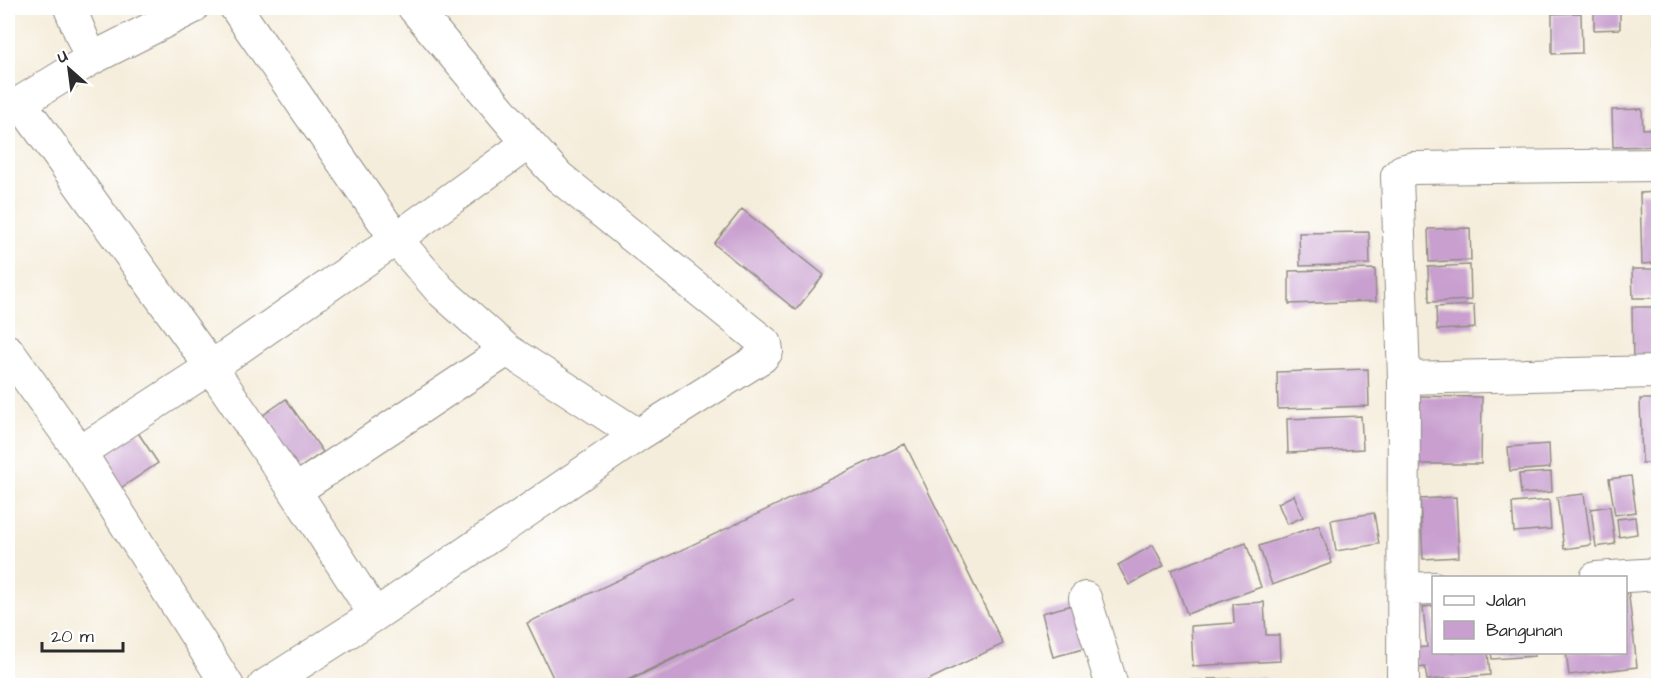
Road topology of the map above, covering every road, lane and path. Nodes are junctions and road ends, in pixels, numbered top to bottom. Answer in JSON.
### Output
{"nodes":[{"id":1,"x":70,"y":8,"type":"edge"},
{"id":2,"x":192,"y":8,"type":"edge"},
{"id":3,"x":236,"y":8,"type":"edge"},
{"id":4,"x":414,"y":8,"type":"edge"},
{"id":5,"x":91,"y":59,"type":"junction"},
{"id":6,"x":14,"y":106,"type":"edge"},
{"id":7,"x":528,"y":143,"type":"junction"},
{"id":8,"x":1659,"y":165,"type":"edge"},
{"id":9,"x":396,"y":239,"type":"junction"},
{"id":10,"x":507,"y":350,"type":"junction"},
{"id":11,"x":8,"y":351,"type":"edge"},
{"id":12,"x":211,"y":367,"type":"junction"},
{"id":13,"x":1659,"y":372,"type":"edge"},
{"id":14,"x":1404,"y":378,"type":"junction"},
{"id":15,"x":638,"y":435,"type":"junction"},
{"id":16,"x":80,"y":452,"type":"junction"},
{"id":17,"x":295,"y":491,"type":"junction"},
{"id":18,"x":1659,"y":574,"type":"edge"},
{"id":19,"x":1627,"y":576,"type":"edge"},
{"id":20,"x":1419,"y":588,"type":"edge"},
{"id":21,"x":1085,"y":598,"type":"dead end"},
{"id":22,"x":375,"y":615,"type":"junction"},
{"id":23,"x":228,"y":686,"type":"edge"},
{"id":24,"x":264,"y":686,"type":"edge"},
{"id":25,"x":1112,"y":686,"type":"edge"},
{"id":26,"x":1403,"y":686,"type":"edge"}],
"edges":[{"from":1,"to":5,"type":"street"},
{"from":2,"to":5,"type":"street"},
{"from":3,"to":9,"type":"street"},
{"from":4,"to":7,"type":"street"},
{"from":5,"to":6,"type":"street"},
{"from":6,"to":12,"type":"street"},
{"from":7,"to":9,"type":"street"},
{"from":7,"to":15,"type":"street"},
{"from":8,"to":14,"type":"street"},
{"from":9,"to":10,"type":"street"},
{"from":9,"to":12,"type":"street"},
{"from":10,"to":15,"type":"street"},
{"from":10,"to":17,"type":"street"},
{"from":11,"to":16,"type":"street"},
{"from":12,"to":16,"type":"street"},
{"from":12,"to":17,"type":"street"},
{"from":13,"to":14,"type":"street"},
{"from":14,"to":20,"type":"street"},
{"from":15,"to":22,"type":"street"},
{"from":16,"to":23,"type":"street"},
{"from":17,"to":22,"type":"street"},
{"from":18,"to":19,"type":"street"},
{"from":20,"to":26,"type":"street"},
{"from":21,"to":25,"type":"street"},
{"from":22,"to":24,"type":"street"}]}
